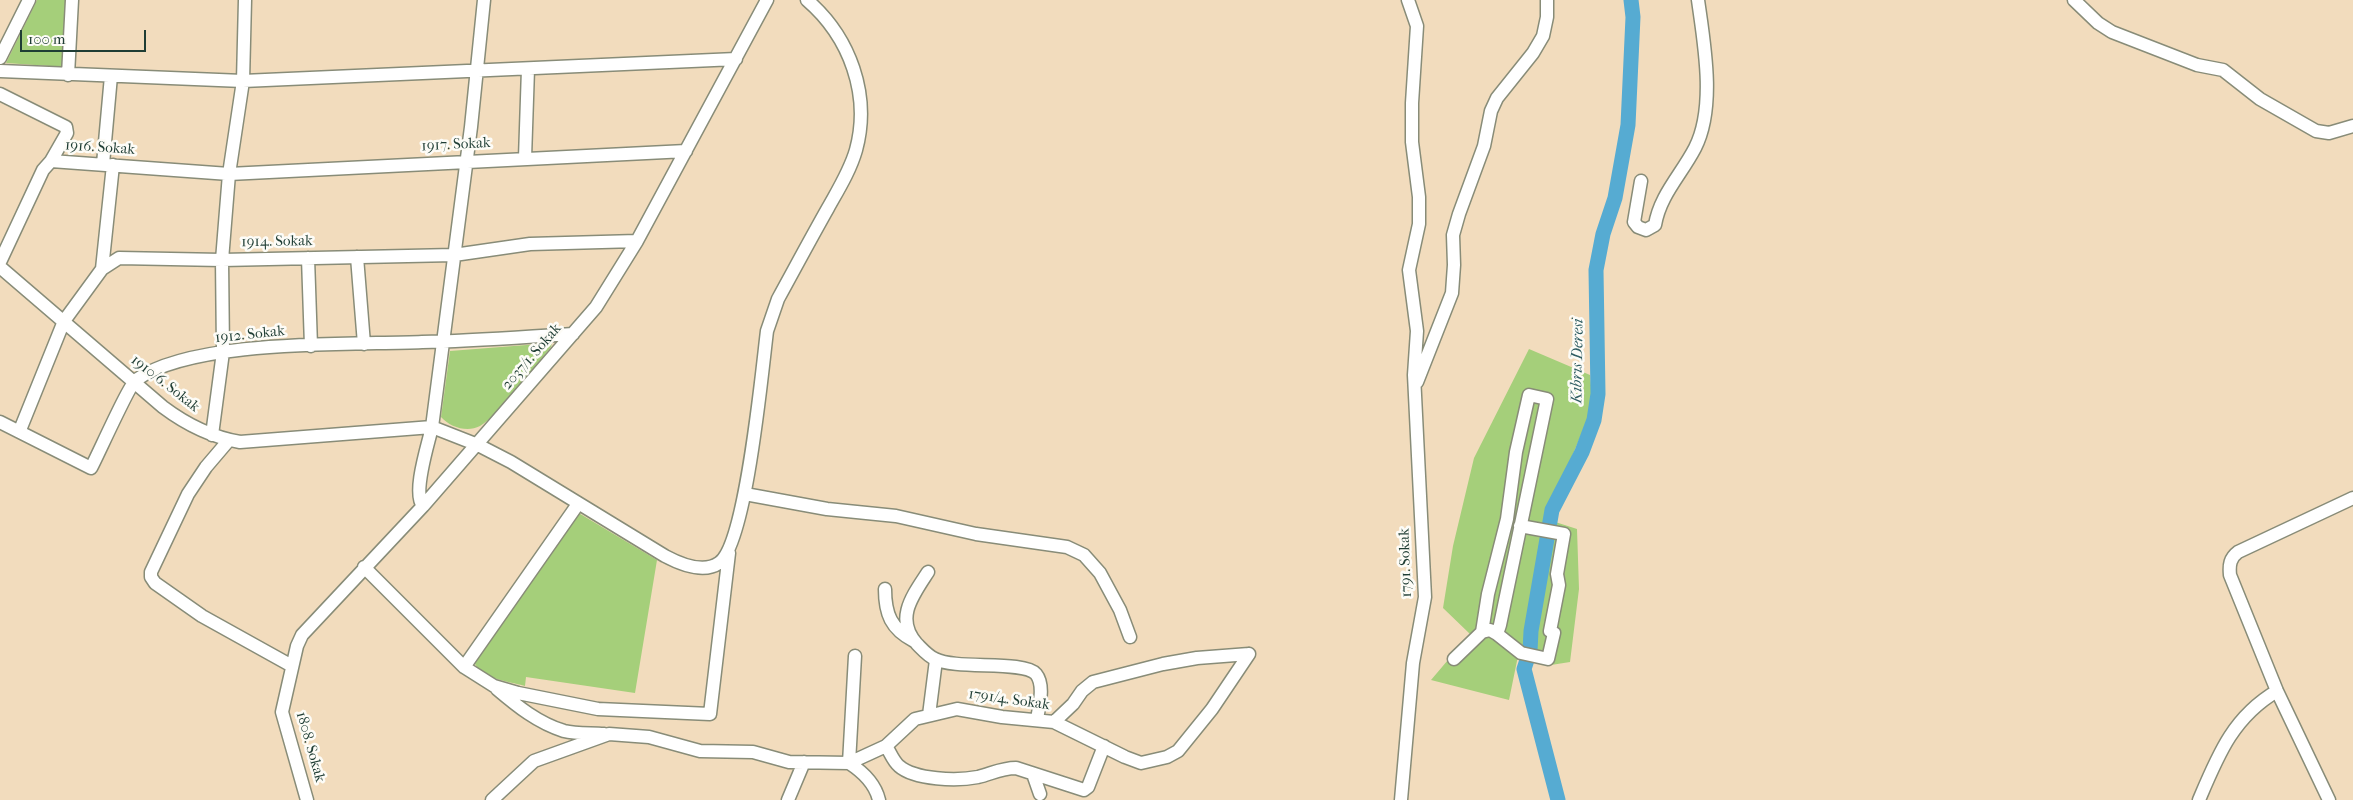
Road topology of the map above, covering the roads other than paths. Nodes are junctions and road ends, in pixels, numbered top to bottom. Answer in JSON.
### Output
{"nodes":[{"id":1,"x":30,"y":0,"type":"edge"},
{"id":2,"x":72,"y":0,"type":"edge"},
{"id":3,"x":245,"y":0,"type":"edge"},
{"id":4,"x":484,"y":0,"type":"edge"},
{"id":5,"x":768,"y":0,"type":"edge"},
{"id":6,"x":807,"y":0,"type":"edge"},
{"id":7,"x":1408,"y":0,"type":"edge"},
{"id":8,"x":1547,"y":0,"type":"edge"},
{"id":9,"x":1698,"y":0,"type":"edge"},
{"id":10,"x":2074,"y":0,"type":"edge"},
{"id":11,"x":0,"y":58,"type":"edge"},
{"id":12,"x":736,"y":58,"type":"junction"},
{"id":13,"x":528,"y":69,"type":"junction"},
{"id":14,"x":0,"y":71,"type":"edge"},
{"id":15,"x":476,"y":71,"type":"junction"},
{"id":16,"x":68,"y":75,"type":"junction"},
{"id":17,"x":111,"y":76,"type":"junction"},
{"id":18,"x":243,"y":81,"type":"junction"},
{"id":19,"x":0,"y":94,"type":"edge"},
{"id":20,"x":2353,"y":126,"type":"edge"},
{"id":21,"x":686,"y":151,"type":"junction"},
{"id":22,"x":525,"y":158,"type":"junction"},
{"id":23,"x":51,"y":161,"type":"junction"},
{"id":24,"x":466,"y":161,"type":"junction"},
{"id":25,"x":108,"y":164,"type":"junction"},
{"id":26,"x":229,"y":174,"type":"junction"},
{"id":27,"x":1641,"y":181,"type":"dead end"},
{"id":28,"x":637,"y":241,"type":"junction"},
{"id":29,"x":454,"y":255,"type":"junction"},
{"id":30,"x":357,"y":257,"type":"junction"},
{"id":31,"x":308,"y":258,"type":"junction"},
{"id":32,"x":222,"y":260,"type":"junction"},
{"id":33,"x":0,"y":262,"type":"edge"},
{"id":34,"x":0,"y":267,"type":"edge"},
{"id":35,"x":102,"y":269,"type":"junction"},
{"id":36,"x":64,"y":321,"type":"junction"},
{"id":37,"x":573,"y":334,"type":"junction"},
{"id":38,"x":443,"y":342,"type":"junction"},
{"id":39,"x":364,"y":344,"type":"junction"},
{"id":40,"x":311,"y":346,"type":"junction"},
{"id":41,"x":223,"y":352,"type":"junction"},
{"id":42,"x":134,"y":381,"type":"junction"},
{"id":43,"x":1416,"y":384,"type":"junction"},
{"id":44,"x":0,"y":422,"type":"edge"},
{"id":45,"x":432,"y":427,"type":"junction"},
{"id":46,"x":20,"y":430,"type":"junction"},
{"id":47,"x":212,"y":435,"type":"junction"},
{"id":48,"x":229,"y":440,"type":"junction"},
{"id":49,"x":478,"y":445,"type":"junction"},
{"id":50,"x":746,"y":494,"type":"junction"},
{"id":51,"x":2353,"y":498,"type":"edge"},
{"id":52,"x":578,"y":504,"type":"junction"},
{"id":53,"x":423,"y":506,"type":"junction"},
{"id":54,"x":1520,"y":526,"type":"junction"},
{"id":55,"x":728,"y":553,"type":"junction"},
{"id":56,"x":364,"y":567,"type":"junction"},
{"id":57,"x":928,"y":572,"type":"dead end"},
{"id":58,"x":886,"y":589,"type":"dead end"},
{"id":59,"x":1482,"y":632,"type":"junction"},
{"id":60,"x":1497,"y":634,"type":"junction"},
{"id":61,"x":1130,"y":637,"type":"dead end"},
{"id":62,"x":916,"y":642,"type":"junction"},
{"id":63,"x":855,"y":656,"type":"dead end"},
{"id":64,"x":1454,"y":659,"type":"dead end"},
{"id":65,"x":936,"y":660,"type":"junction"},
{"id":66,"x":292,"y":666,"type":"junction"},
{"id":67,"x":464,"y":667,"type":"junction"},
{"id":68,"x":494,"y":686,"type":"junction"},
{"id":69,"x":2277,"y":691,"type":"junction"},
{"id":70,"x":283,"y":703,"type":"joint"},
{"id":71,"x":928,"y":715,"type":"junction"},
{"id":72,"x":1037,"y":719,"type":"junction"},
{"id":73,"x":1054,"y":722,"type":"junction"},
{"id":74,"x":609,"y":734,"type":"junction"},
{"id":75,"x":886,"y":746,"type":"junction"},
{"id":76,"x":1104,"y":746,"type":"junction"},
{"id":77,"x":804,"y":762,"type":"junction"},
{"id":78,"x":849,"y":763,"type":"junction"},
{"id":79,"x":1032,"y":774,"type":"junction"},
{"id":80,"x":1040,"y":794,"type":"dead end"},
{"id":81,"x":307,"y":800,"type":"edge"},
{"id":82,"x":492,"y":800,"type":"edge"},
{"id":83,"x":788,"y":800,"type":"edge"},
{"id":84,"x":880,"y":800,"type":"edge"},
{"id":85,"x":1402,"y":800,"type":"edge"},
{"id":86,"x":2199,"y":800,"type":"edge"},
{"id":87,"x":2329,"y":800,"type":"edge"}],
"edges":[{"from":1,"to":11,"type":"street"},
{"from":2,"to":16,"type":"street"},
{"from":3,"to":18,"type":"street"},
{"from":4,"to":15,"type":"street"},
{"from":5,"to":12,"type":"street","name":"2037/1. Sokak"},
{"from":6,"to":50,"type":"street"},
{"from":7,"to":43,"type":"street","name":"1791. Sokak"},
{"from":8,"to":43,"type":"street"},
{"from":9,"to":27,"type":"street"},
{"from":10,"to":20,"type":"street"},
{"from":12,"to":13,"type":"street"},
{"from":12,"to":21,"type":"street","name":"2037/1. Sokak"},
{"from":13,"to":15,"type":"street"},
{"from":13,"to":22,"type":"street"},
{"from":14,"to":16,"type":"street"},
{"from":15,"to":18,"type":"street"},
{"from":15,"to":24,"type":"street"},
{"from":16,"to":17,"type":"street"},
{"from":17,"to":18,"type":"street"},
{"from":17,"to":25,"type":"street"},
{"from":18,"to":26,"type":"street"},
{"from":19,"to":23,"type":"street"},
{"from":21,"to":22,"type":"street","name":"1917. Sokak"},
{"from":21,"to":28,"type":"street","name":"2037/1. Sokak"},
{"from":22,"to":24,"type":"street","name":"1917. Sokak"},
{"from":23,"to":25,"type":"street","name":"1916. Sokak"},
{"from":23,"to":33,"type":"street","name":"1916. Sokak"},
{"from":24,"to":26,"type":"street","name":"1917. Sokak"},
{"from":24,"to":29,"type":"street"},
{"from":25,"to":26,"type":"street","name":"1916. Sokak"},
{"from":25,"to":35,"type":"street"},
{"from":26,"to":32,"type":"street"},
{"from":28,"to":29,"type":"street","name":"1914. Sokak"},
{"from":28,"to":37,"type":"street","name":"2037/1. Sokak"},
{"from":29,"to":30,"type":"street","name":"1914. Sokak"},
{"from":29,"to":38,"type":"street"},
{"from":30,"to":31,"type":"street","name":"1914. Sokak"},
{"from":30,"to":39,"type":"street"},
{"from":31,"to":32,"type":"street","name":"1914. Sokak"},
{"from":31,"to":40,"type":"street"},
{"from":32,"to":35,"type":"street","name":"1914. Sokak"},
{"from":32,"to":41,"type":"street"},
{"from":34,"to":36,"type":"street","name":"1910/6. Sokak"},
{"from":35,"to":36,"type":"street","name":"1914. Sokak"},
{"from":36,"to":42,"type":"street","name":"1910/6. Sokak"},
{"from":36,"to":46,"type":"street","name":"1914. Sokak"},
{"from":37,"to":38,"type":"street","name":"1912. Sokak"},
{"from":37,"to":49,"type":"street","name":"2037/1. Sokak"},
{"from":38,"to":39,"type":"street","name":"1912. Sokak"},
{"from":38,"to":45,"type":"street"},
{"from":39,"to":40,"type":"street","name":"1912. Sokak"},
{"from":40,"to":41,"type":"street","name":"1912. Sokak"},
{"from":41,"to":42,"type":"street","name":"1912. Sokak"},
{"from":41,"to":47,"type":"street"},
{"from":42,"to":46,"type":"street"},
{"from":42,"to":47,"type":"street","name":"1910/6. Sokak"},
{"from":43,"to":85,"type":"street","name":"1791. Sokak"},
{"from":44,"to":46,"type":"street"},
{"from":45,"to":48,"type":"street","name":"1910/6. Sokak"},
{"from":45,"to":49,"type":"street"},
{"from":45,"to":53,"type":"street"},
{"from":47,"to":48,"type":"street","name":"1910/6. Sokak"},
{"from":48,"to":66,"type":"street"},
{"from":49,"to":52,"type":"street"},
{"from":49,"to":53,"type":"street","name":"2037/1. Sokak"},
{"from":50,"to":55,"type":"street"},
{"from":50,"to":61,"type":"street"},
{"from":51,"to":69,"type":"street"},
{"from":52,"to":55,"type":"street"},
{"from":52,"to":67,"type":"street"},
{"from":53,"to":56,"type":"street","name":"2037/1. Sokak"},
{"from":54,"to":59,"type":"street"},
{"from":54,"to":60,"type":"street"},
{"from":54,"to":60,"type":"street"},
{"from":55,"to":68,"type":"street"},
{"from":56,"to":66,"type":"street","name":"2037/1. Sokak"},
{"from":56,"to":67,"type":"street"},
{"from":57,"to":62,"type":"street"},
{"from":58,"to":62,"type":"street"},
{"from":59,"to":60,"type":"street"},
{"from":59,"to":64,"type":"street"},
{"from":62,"to":65,"type":"street"},
{"from":63,"to":78,"type":"street"},
{"from":65,"to":71,"type":"street"},
{"from":65,"to":72,"type":"street"},
{"from":66,"to":70,"type":"street","name":"2037/1. Sokak"},
{"from":67,"to":68,"type":"street"},
{"from":68,"to":74,"type":"street"},
{"from":69,"to":86,"type":"street"},
{"from":69,"to":87,"type":"street"},
{"from":70,"to":81,"type":"street","name":"1808. Sokak"},
{"from":71,"to":72,"type":"street","name":"1791/4. Sokak"},
{"from":71,"to":75,"type":"street","name":"1791/4. Sokak"},
{"from":72,"to":73,"type":"street","name":"1791/4. Sokak"},
{"from":73,"to":76,"type":"street","name":"1791/4. Sokak"},
{"from":73,"to":76,"type":"street","name":"1791/4. Sokak"},
{"from":74,"to":77,"type":"street"},
{"from":74,"to":82,"type":"street"},
{"from":75,"to":78,"type":"street","name":"1791/4. Sokak"},
{"from":75,"to":79,"type":"street"},
{"from":76,"to":79,"type":"street"},
{"from":77,"to":78,"type":"street"},
{"from":77,"to":83,"type":"street"},
{"from":78,"to":84,"type":"street"},
{"from":79,"to":80,"type":"street"}]}
